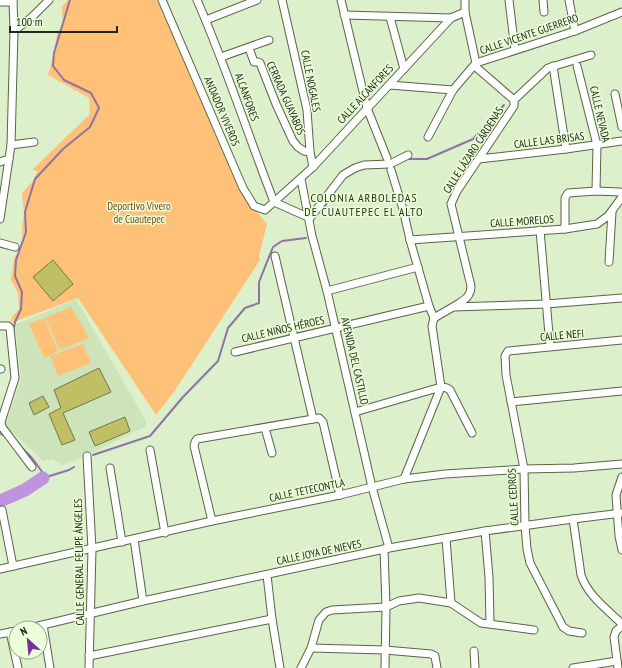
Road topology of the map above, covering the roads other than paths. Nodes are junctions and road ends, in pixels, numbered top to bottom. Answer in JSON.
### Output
{"nodes":[{"id":1,"x":162,"y":0,"type":"edge"},
{"id":2,"x":197,"y":0,"type":"edge"},
{"id":3,"x":257,"y":0,"type":"edge"},
{"id":4,"x":282,"y":0,"type":"edge"},
{"id":5,"x":341,"y":0,"type":"edge"},
{"id":6,"x":465,"y":0,"type":"edge"},
{"id":7,"x":509,"y":0,"type":"edge"},
{"id":8,"x":543,"y":0,"type":"edge"},
{"id":9,"x":569,"y":0,"type":"edge"},
{"id":10,"x":13,"y":1,"type":"edge"},
{"id":11,"x":0,"y":2,"type":"edge"},
{"id":12,"x":47,"y":2,"type":"edge"},
{"id":13,"x":465,"y":12,"type":"junction"},
{"id":14,"x":544,"y":12,"type":"dead end"},
{"id":15,"x":622,"y":12,"type":"edge"},
{"id":16,"x":344,"y":15,"type":"junction"},
{"id":17,"x":390,"y":17,"type":"junction"},
{"id":18,"x":451,"y":18,"type":"junction"},
{"id":19,"x":206,"y":20,"type":"junction"},
{"id":20,"x":14,"y":31,"type":"junction"},
{"id":21,"x":575,"y":31,"type":"junction"},
{"id":22,"x":269,"y":40,"type":"dead end"},
{"id":23,"x":249,"y":48,"type":"junction"},
{"id":24,"x":515,"y":50,"type":"junction"},
{"id":25,"x":591,"y":55,"type":"dead end"},
{"id":26,"x":221,"y":57,"type":"junction"},
{"id":27,"x":476,"y":63,"type":"junction"},
{"id":28,"x":553,"y":66,"type":"junction"},
{"id":29,"x":577,"y":66,"type":"dead end"},
{"id":30,"x":404,"y":69,"type":"junction"},
{"id":31,"x":389,"y":84,"type":"junction"},
{"id":32,"x":453,"y":90,"type":"junction"},
{"id":33,"x":615,"y":94,"type":"dead end"},
{"id":34,"x":514,"y":100,"type":"junction"},
{"id":35,"x":367,"y":108,"type":"junction"},
{"id":36,"x":622,"y":126,"type":"edge"},
{"id":37,"x":428,"y":137,"type":"dead end"},
{"id":38,"x":622,"y":141,"type":"edge"},
{"id":39,"x":34,"y":142,"type":"dead end"},
{"id":40,"x":11,"y":145,"type":"junction"},
{"id":41,"x":597,"y":145,"type":"junction"},
{"id":42,"x":566,"y":150,"type":"junction"},
{"id":43,"x":310,"y":152,"type":"junction"},
{"id":44,"x":408,"y":155,"type":"dead end"},
{"id":45,"x":387,"y":158,"type":"dead end"},
{"id":46,"x":479,"y":158,"type":"junction"},
{"id":47,"x":8,"y":159,"type":"junction"},
{"id":48,"x":0,"y":162,"type":"edge"},
{"id":49,"x":313,"y":167,"type":"junction"},
{"id":50,"x":391,"y":170,"type":"dead end"},
{"id":51,"x":301,"y":179,"type":"junction"},
{"id":52,"x":596,"y":192,"type":"junction"},
{"id":53,"x":621,"y":194,"type":"edge"},
{"id":54,"x":274,"y":202,"type":"junction"},
{"id":55,"x":612,"y":212,"type":"junction"},
{"id":56,"x":310,"y":218,"type":"junction"},
{"id":57,"x":0,"y":219,"type":"edge"},
{"id":58,"x":565,"y":229,"type":"junction"},
{"id":59,"x":540,"y":230,"type":"junction"},
{"id":60,"x":458,"y":236,"type":"junction"},
{"id":61,"x":410,"y":240,"type":"junction"},
{"id":62,"x":0,"y":243,"type":"edge"},
{"id":63,"x":15,"y":247,"type":"dead end"},
{"id":64,"x":275,"y":256,"type":"dead end"},
{"id":65,"x":609,"y":262,"type":"dead end"},
{"id":66,"x":418,"y":267,"type":"junction"},
{"id":67,"x":327,"y":291,"type":"junction"},
{"id":68,"x":622,"y":298,"type":"edge"},
{"id":69,"x":546,"y":304,"type":"junction"},
{"id":70,"x":429,"y":306,"type":"junction"},
{"id":71,"x":453,"y":307,"type":"junction"},
{"id":72,"x":434,"y":318,"type":"junction"},
{"id":73,"x":0,"y":326,"type":"edge"},
{"id":74,"x":336,"y":328,"type":"junction"},
{"id":75,"x":294,"y":337,"type":"junction"},
{"id":76,"x":622,"y":340,"type":"edge"},
{"id":77,"x":550,"y":346,"type":"junction"},
{"id":78,"x":235,"y":352,"type":"dead end"},
{"id":79,"x":506,"y":353,"type":"joint"},
{"id":80,"x":441,"y":387,"type":"junction"},
{"id":81,"x":622,"y":391,"type":"edge"},
{"id":82,"x":511,"y":402,"type":"junction"},
{"id":83,"x":355,"y":412,"type":"junction"},
{"id":84,"x":313,"y":419,"type":"junction"},
{"id":85,"x":265,"y":428,"type":"junction"},
{"id":86,"x":472,"y":433,"type":"dead end"},
{"id":87,"x":150,"y":450,"type":"dead end"},
{"id":88,"x":272,"y":453,"type":"dead end"},
{"id":89,"x":87,"y":456,"type":"dead end"},
{"id":90,"x":622,"y":464,"type":"edge"},
{"id":91,"x":32,"y":467,"type":"dead end"},
{"id":92,"x":110,"y":468,"type":"dead end"},
{"id":93,"x":524,"y":468,"type":"junction"},
{"id":94,"x":622,"y":476,"type":"edge"},
{"id":95,"x":404,"y":479,"type":"junction"},
{"id":96,"x":372,"y":487,"type":"junction"},
{"id":97,"x":340,"y":495,"type":"junction"},
{"id":98,"x":2,"y":510,"type":"dead end"},
{"id":99,"x":619,"y":514,"type":"edge"},
{"id":100,"x":573,"y":519,"type":"junction"},
{"id":101,"x":212,"y":521,"type":"junction"},
{"id":102,"x":525,"y":525,"type":"junction"},
{"id":103,"x":485,"y":531,"type":"junction"},
{"id":104,"x":165,"y":533,"type":"junction"},
{"id":105,"x":446,"y":538,"type":"junction"},
{"id":106,"x":134,"y":540,"type":"junction"},
{"id":107,"x":122,"y":542,"type":"junction"},
{"id":108,"x":387,"y":548,"type":"junction"},
{"id":109,"x":92,"y":549,"type":"junction"},
{"id":110,"x":622,"y":550,"type":"edge"},
{"id":111,"x":13,"y":566,"type":"junction"},
{"id":112,"x":0,"y":569,"type":"edge"},
{"id":113,"x":267,"y":575,"type":"junction"},
{"id":114,"x":143,"y":601,"type":"junction"},
{"id":115,"x":451,"y":603,"type":"junction"},
{"id":116,"x":386,"y":607,"type":"junction"},
{"id":117,"x":91,"y":614,"type":"junction"},
{"id":118,"x":272,"y":619,"type":"junction"},
{"id":119,"x":490,"y":623,"type":"junction"},
{"id":120,"x":48,"y":624,"type":"edge"},
{"id":121,"x":622,"y":625,"type":"edge"},
{"id":122,"x":534,"y":630,"type":"dead end"},
{"id":123,"x":582,"y":633,"type":"dead end"},
{"id":124,"x":310,"y":648,"type":"junction"},
{"id":125,"x":385,"y":650,"type":"junction"},
{"id":126,"x":474,"y":651,"type":"dead end"},
{"id":127,"x":48,"y":656,"type":"edge"},
{"id":128,"x":90,"y":656,"type":"junction"},
{"id":129,"x":618,"y":665,"type":"edge"},
{"id":130,"x":50,"y":668,"type":"edge"},
{"id":131,"x":89,"y":668,"type":"edge"},
{"id":132,"x":280,"y":668,"type":"edge"},
{"id":133,"x":301,"y":668,"type":"edge"},
{"id":134,"x":385,"y":668,"type":"edge"},
{"id":135,"x":437,"y":668,"type":"edge"},
{"id":136,"x":475,"y":668,"type":"edge"},
{"id":137,"x":573,"y":668,"type":"edge"}],
"edges":[{"from":1,"to":54,"type":"street","name":"ANDADOR VIVEROS"},
{"from":2,"to":19,"type":"street","name":"ALCANFORES"},
{"from":3,"to":19,"type":"street"},
{"from":4,"to":43,"type":"street","name":"CALLE NOGALES"},
{"from":5,"to":16,"type":"street"},
{"from":6,"to":13,"type":"street"},
{"from":7,"to":24,"type":"street"},
{"from":8,"to":14,"type":"street"},
{"from":9,"to":21,"type":"street"},
{"from":10,"to":11,"type":"street"},
{"from":10,"to":20,"type":"street"},
{"from":12,"to":20,"type":"street"},
{"from":13,"to":18,"type":"street","name":"CALLE ALCANFORES"},
{"from":13,"to":27,"type":"street","name":"CALLE LÁZARO CÁRDENAS"},
{"from":15,"to":21,"type":"street","name":"CALLE VICENTE GUERRERO"},
{"from":16,"to":17,"type":"street"},
{"from":16,"to":35,"type":"street"},
{"from":17,"to":18,"type":"street"},
{"from":17,"to":30,"type":"street"},
{"from":18,"to":30,"type":"street","name":"CALLE ALCANFORES"},
{"from":19,"to":26,"type":"street","name":"ALCANFORES"},
{"from":20,"to":40,"type":"street"},
{"from":21,"to":24,"type":"street","name":"CALLE VICENTE GUERRERO"},
{"from":22,"to":23,"type":"street"},
{"from":23,"to":26,"type":"street"},
{"from":23,"to":43,"type":"street","name":"CERRADA GUAYABOS"},
{"from":24,"to":27,"type":"street","name":"CALLE VICENTE GUERRERO"},
{"from":25,"to":28,"type":"street"},
{"from":26,"to":54,"type":"street","name":"ALCANFORES"},
{"from":27,"to":32,"type":"street","name":"CALLE VICENTE GUERRERO"},
{"from":27,"to":34,"type":"street","name":"CALLE LÁZARO CÁRDENAS"},
{"from":28,"to":34,"type":"street"},
{"from":28,"to":42,"type":"street"},
{"from":29,"to":41,"type":"street","name":"CALLE NEVADA"},
{"from":30,"to":31,"type":"street","name":"CALLE ALCANFORES"},
{"from":31,"to":32,"type":"street"},
{"from":31,"to":35,"type":"street","name":"CALLE ALCANFORES"},
{"from":32,"to":37,"type":"street","name":"CALLE VICENTE GUERRERO"},
{"from":33,"to":36,"type":"street"},
{"from":34,"to":46,"type":"street","name":"CALLE LÁZARO CÁRDENAS"},
{"from":35,"to":45,"type":"street"},
{"from":35,"to":49,"type":"street","name":"CALLE ALCANFORES"},
{"from":38,"to":41,"type":"street","name":"CALLE LAS BRISAS"},
{"from":39,"to":40,"type":"street"},
{"from":40,"to":47,"type":"street"},
{"from":41,"to":42,"type":"street","name":"CALLE LAS BRISAS"},
{"from":41,"to":52,"type":"street","name":"CALLE NEVADA"},
{"from":42,"to":46,"type":"street","name":"CALLE LAS BRISAS"},
{"from":43,"to":49,"type":"street","name":"CALLE NOGALES"},
{"from":44,"to":56,"type":"street"},
{"from":46,"to":60,"type":"street","name":"CALLE LÁZARO CÁRDENAS"},
{"from":47,"to":48,"type":"street"},
{"from":47,"to":57,"type":"street"},
{"from":49,"to":51,"type":"street","name":"CALLE ALCANFORES"},
{"from":50,"to":61,"type":"street"},
{"from":51,"to":54,"type":"street","name":"CALLE ALCANFORES"},
{"from":51,"to":56,"type":"street","name":"AVENIDA DEL CASTILLO"},
{"from":52,"to":53,"type":"street"},
{"from":52,"to":58,"type":"street"},
{"from":53,"to":55,"type":"street","name":"CALLE MORELOS"},
{"from":54,"to":56,"type":"street"},
{"from":55,"to":58,"type":"street","name":"CALLE MORELOS"},
{"from":55,"to":65,"type":"street"},
{"from":56,"to":67,"type":"street","name":"AVENIDA DEL CASTILLO"},
{"from":58,"to":59,"type":"street","name":"CALLE MORELOS"},
{"from":59,"to":60,"type":"street","name":"CALLE MORELOS"},
{"from":59,"to":69,"type":"street"},
{"from":60,"to":61,"type":"street","name":"CALLE MORELOS"},
{"from":60,"to":71,"type":"street","name":"CALLE LÁZARO CÁRDENAS"},
{"from":61,"to":66,"type":"street"},
{"from":62,"to":63,"type":"street"},
{"from":64,"to":75,"type":"street"},
{"from":66,"to":67,"type":"street"},
{"from":66,"to":70,"type":"street"},
{"from":67,"to":74,"type":"street","name":"AVENIDA DEL CASTILLO"},
{"from":68,"to":69,"type":"street"},
{"from":69,"to":71,"type":"street"},
{"from":69,"to":77,"type":"street"},
{"from":70,"to":72,"type":"street"},
{"from":70,"to":74,"type":"street","name":"CALLE NIÑOS HÉROES"},
{"from":71,"to":72,"type":"street"},
{"from":72,"to":80,"type":"street"},
{"from":73,"to":91,"type":"street"},
{"from":74,"to":75,"type":"street","name":"CALLE NIÑOS HÉROES"},
{"from":74,"to":83,"type":"street","name":"AVENIDA DEL CASTILLO"},
{"from":75,"to":78,"type":"street","name":"CALLE NIÑOS HÉROES"},
{"from":75,"to":84,"type":"street"},
{"from":76,"to":77,"type":"street","name":"CALLE NEFI"},
{"from":77,"to":79,"type":"street","name":"CALLE NEFI"},
{"from":79,"to":82,"type":"street","name":"CALLE CEDROS"},
{"from":80,"to":83,"type":"street"},
{"from":80,"to":86,"type":"street"},
{"from":80,"to":95,"type":"street"},
{"from":81,"to":82,"type":"street"},
{"from":82,"to":93,"type":"street","name":"CALLE CEDROS"},
{"from":83,"to":96,"type":"street","name":"AVENIDA DEL CASTILLO"},
{"from":84,"to":85,"type":"street"},
{"from":84,"to":97,"type":"street"},
{"from":85,"to":88,"type":"street"},
{"from":85,"to":101,"type":"street"},
{"from":87,"to":104,"type":"street"},
{"from":89,"to":109,"type":"street","name":"CALLE GENERAL FELIPE ÁNGELES"},
{"from":90,"to":93,"type":"street","name":"CALLE TETECONTLA"},
{"from":92,"to":107,"type":"street"},
{"from":93,"to":95,"type":"street","name":"CALLE TETECONTLA"},
{"from":93,"to":102,"type":"street","name":"CALLE CEDROS"},
{"from":94,"to":99,"type":"street"},
{"from":95,"to":96,"type":"street","name":"CALLE TETECONTLA"},
{"from":96,"to":97,"type":"street","name":"CALLE TETECONTLA"},
{"from":96,"to":108,"type":"street","name":"AVENIDA DEL CASTILLO"},
{"from":97,"to":101,"type":"street","name":"CALLE TETECONTLA"},
{"from":98,"to":111,"type":"street"},
{"from":99,"to":100,"type":"street","name":"CALLE JOYA DE NIEVES"},
{"from":99,"to":110,"type":"street"},
{"from":100,"to":102,"type":"street","name":"CALLE JOYA DE NIEVES"},
{"from":100,"to":121,"type":"street"},
{"from":101,"to":104,"type":"street","name":"CALLE TETECONTLA"},
{"from":102,"to":103,"type":"street","name":"CALLE JOYA DE NIEVES"},
{"from":102,"to":123,"type":"street","name":"CALLE CEDROS"},
{"from":103,"to":105,"type":"street","name":"CALLE JOYA DE NIEVES"},
{"from":103,"to":119,"type":"street"},
{"from":104,"to":106,"type":"street","name":"CALLE TETECONTLA"},
{"from":105,"to":108,"type":"street","name":"CALLE JOYA DE NIEVES"},
{"from":105,"to":115,"type":"street"},
{"from":106,"to":107,"type":"street","name":"CALLE TETECONTLA"},
{"from":106,"to":114,"type":"street"},
{"from":107,"to":109,"type":"street","name":"CALLE TETECONTLA"},
{"from":108,"to":113,"type":"street","name":"CALLE JOYA DE NIEVES"},
{"from":108,"to":116,"type":"street","name":"AVENIDA DEL CASTILLO"},
{"from":109,"to":111,"type":"street","name":"CALLE TETECONTLA"},
{"from":109,"to":117,"type":"street","name":"CALLE GENERAL FELIPE ÁNGELES"},
{"from":111,"to":112,"type":"street","name":"CALLE TETECONTLA"},
{"from":113,"to":114,"type":"street","name":"CALLE JOYA DE NIEVES"},
{"from":113,"to":118,"type":"street"},
{"from":114,"to":117,"type":"street","name":"CALLE JOYA DE NIEVES"},
{"from":115,"to":116,"type":"street"},
{"from":115,"to":119,"type":"street"},
{"from":116,"to":124,"type":"street"},
{"from":116,"to":125,"type":"street","name":"AVENIDA DEL CASTILLO"},
{"from":117,"to":120,"type":"street","name":"CALLE JOYA DE NIEVES"},
{"from":117,"to":128,"type":"street","name":"CALLE GENERAL FELIPE ÁNGELES"},
{"from":118,"to":128,"type":"street"},
{"from":118,"to":132,"type":"street"},
{"from":119,"to":122,"type":"street"},
{"from":121,"to":129,"type":"street"},
{"from":124,"to":125,"type":"street"},
{"from":124,"to":133,"type":"street"},
{"from":125,"to":134,"type":"street","name":"AVENIDA DEL CASTILLO"},
{"from":125,"to":135,"type":"street"},
{"from":126,"to":136,"type":"street"},
{"from":127,"to":130,"type":"street"},
{"from":128,"to":131,"type":"street","name":"CALLE GENERAL FELIPE ÁNGELES"},
{"from":129,"to":137,"type":"street"}]}
